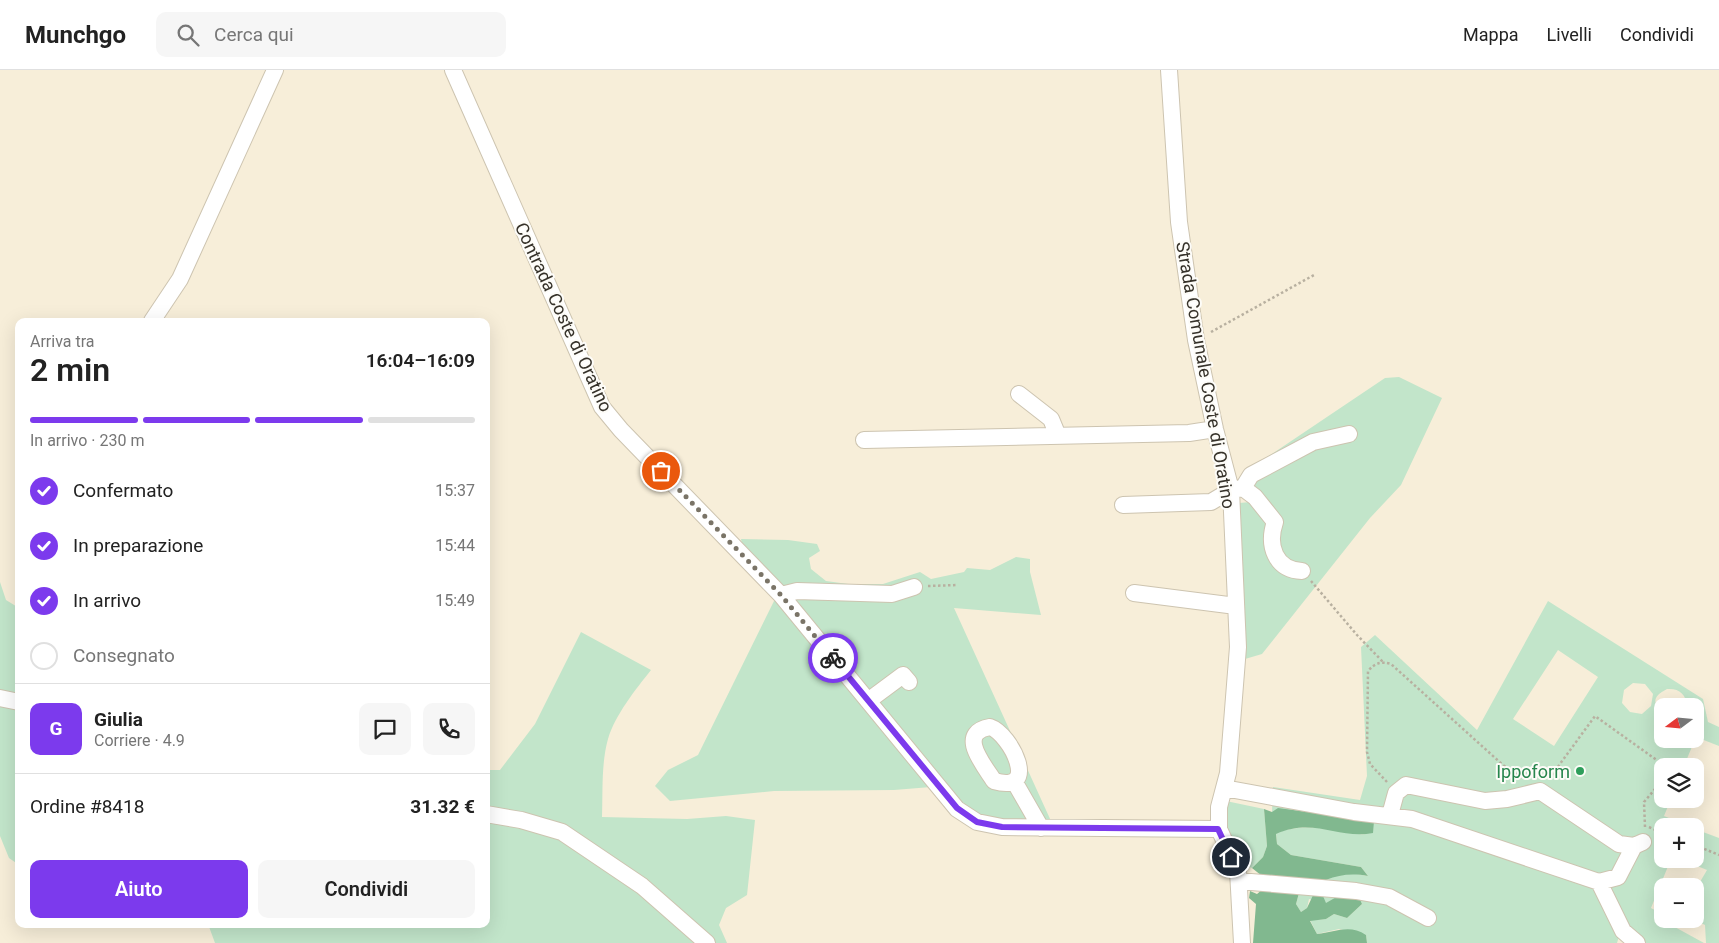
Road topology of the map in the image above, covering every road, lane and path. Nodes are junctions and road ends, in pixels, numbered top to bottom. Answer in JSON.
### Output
{"nodes":[{"id":1,"x":275,"y":70,"type":"edge"},
{"id":2,"x":453,"y":70,"type":"edge"},
{"id":3,"x":1169,"y":70,"type":"edge"},
{"id":4,"x":1314,"y":276,"type":"dead end"},
{"id":5,"x":154,"y":318,"type":"edge"},
{"id":6,"x":1196,"y":340,"type":"junction"},
{"id":7,"x":1019,"y":394,"type":"dead end"},
{"id":8,"x":1214,"y":430,"type":"junction"},
{"id":9,"x":1349,"y":434,"type":"dead end"},
{"id":10,"x":1058,"y":436,"type":"junction"},
{"id":11,"x":864,"y":440,"type":"dead end"},
{"id":12,"x":1237,"y":489,"type":"junction"},
{"id":13,"x":1123,"y":505,"type":"dead end"},
{"id":14,"x":1302,"y":571,"type":"joint"},
{"id":15,"x":958,"y":585,"type":"dead end"},
{"id":16,"x":914,"y":587,"type":"joint"},
{"id":17,"x":1134,"y":593,"type":"dead end"},
{"id":18,"x":781,"y":595,"type":"junction"},
{"id":19,"x":1236,"y":606,"type":"junction"},
{"id":20,"x":1383,"y":662,"type":"junction"},
{"id":21,"x":909,"y":682,"type":"dead end"},
{"id":22,"x":0,"y":698,"type":"edge"},
{"id":23,"x":15,"y":701,"type":"edge"},
{"id":24,"x":868,"y":701,"type":"junction"},
{"id":25,"x":1654,"y":758,"type":"edge"},
{"id":26,"x":1014,"y":781,"type":"dead end"},
{"id":27,"x":1224,"y":788,"type":"junction"},
{"id":28,"x":1540,"y":791,"type":"junction"},
{"id":29,"x":1654,"y":791,"type":"edge"},
{"id":30,"x":1396,"y":792,"type":"junction"},
{"id":31,"x":490,"y":815,"type":"edge"},
{"id":32,"x":1390,"y":816,"type":"junction"},
{"id":33,"x":1041,"y":828,"type":"junction"},
{"id":34,"x":1218,"y":829,"type":"junction"},
{"id":35,"x":1654,"y":834,"type":"edge"},
{"id":36,"x":1641,"y":838,"type":"junction"},
{"id":37,"x":1704,"y":849,"type":"edge"},
{"id":38,"x":1719,"y":855,"type":"edge"},
{"id":39,"x":1239,"y":881,"type":"junction"},
{"id":40,"x":1599,"y":882,"type":"junction"},
{"id":41,"x":1428,"y":918,"type":"dead end"},
{"id":42,"x":707,"y":943,"type":"edge"},
{"id":43,"x":1242,"y":943,"type":"edge"},
{"id":44,"x":1637,"y":943,"type":"edge"}],
"edges":[{"from":1,"to":5,"type":"street"},
{"from":2,"to":18,"type":"street","name":"Contrada Coste di Oratino"},
{"from":3,"to":6,"type":"street","name":"Strada Comunale Coste di Oratino"},
{"from":4,"to":6,"type":"path"},
{"from":6,"to":8,"type":"street","name":"Strada Comunale Coste di Oratino"},
{"from":7,"to":10,"type":"street"},
{"from":8,"to":10,"type":"street"},
{"from":8,"to":12,"type":"street","name":"Strada Comunale Coste di Oratino"},
{"from":9,"to":12,"type":"street"},
{"from":10,"to":11,"type":"street"},
{"from":12,"to":13,"type":"street"},
{"from":12,"to":14,"type":"street"},
{"from":12,"to":19,"type":"street","name":"Strada Comunale Coste di Oratino"},
{"from":14,"to":20,"type":"path"},
{"from":15,"to":16,"type":"path"},
{"from":16,"to":18,"type":"street"},
{"from":17,"to":19,"type":"street"},
{"from":18,"to":24,"type":"street","name":"Contrada Coste di Oratino"},
{"from":19,"to":27,"type":"street","name":"Strada Comunale Coste di Oratino"},
{"from":20,"to":28,"type":"path"},
{"from":20,"to":30,"type":"path"},
{"from":21,"to":24,"type":"street"},
{"from":22,"to":23,"type":"street"},
{"from":24,"to":33,"type":"street","name":"Contrada Coste di Oratino"},
{"from":25,"to":28,"type":"path"},
{"from":26,"to":33,"type":"street"},
{"from":27,"to":32,"type":"street"},
{"from":27,"to":34,"type":"street","name":"Strada Comunale Coste di Oratino"},
{"from":28,"to":30,"type":"street"},
{"from":28,"to":36,"type":"street"},
{"from":29,"to":36,"type":"path"},
{"from":30,"to":32,"type":"street"},
{"from":31,"to":42,"type":"street"},
{"from":32,"to":40,"type":"street"},
{"from":33,"to":34,"type":"street","name":"Contrada Coste di Oratino"},
{"from":34,"to":39,"type":"street"},
{"from":35,"to":36,"type":"path"},
{"from":36,"to":40,"type":"street"},
{"from":37,"to":38,"type":"path"},
{"from":39,"to":41,"type":"street"},
{"from":39,"to":43,"type":"street"},
{"from":40,"to":44,"type":"street"}]}
